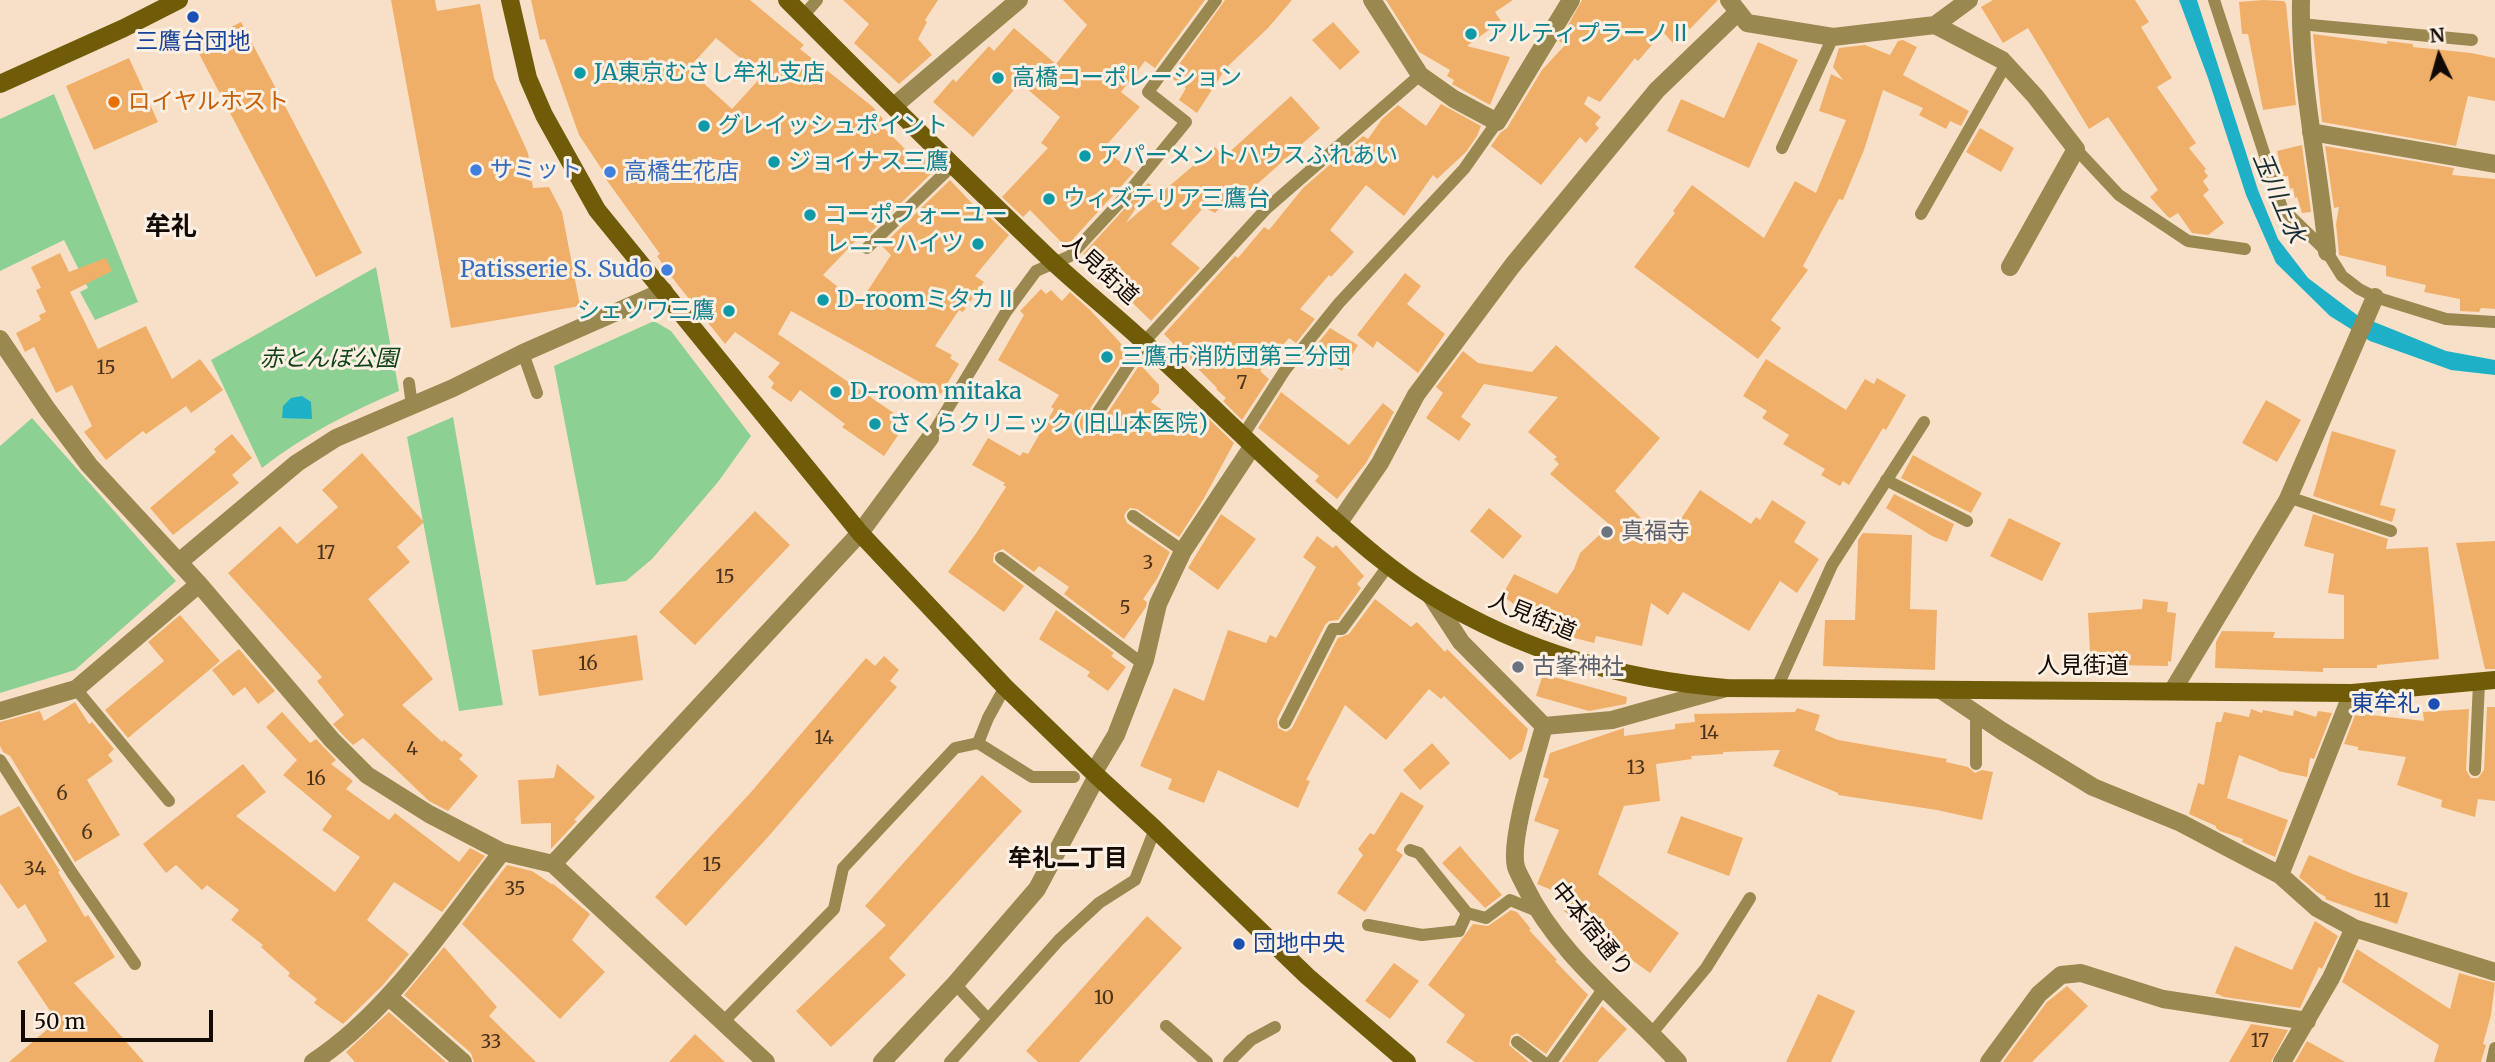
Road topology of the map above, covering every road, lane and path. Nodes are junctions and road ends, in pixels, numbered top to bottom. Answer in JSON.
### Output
{"nodes":[{"id":1,"x":179,"y":0,"type":"edge"},
{"id":2,"x":510,"y":0,"type":"edge"},
{"id":3,"x":787,"y":0,"type":"edge"},
{"id":4,"x":817,"y":0,"type":"edge"},
{"id":5,"x":1019,"y":0,"type":"edge"},
{"id":6,"x":1216,"y":0,"type":"edge"},
{"id":7,"x":1372,"y":0,"type":"edge"},
{"id":8,"x":1571,"y":0,"type":"edge"},
{"id":9,"x":1969,"y":0,"type":"edge"},
{"id":10,"x":2214,"y":0,"type":"edge"},
{"id":11,"x":2301,"y":0,"type":"edge"},
{"id":12,"x":152,"y":6,"type":"edge"},
{"id":13,"x":1733,"y":7,"type":"edge"},
{"id":14,"x":803,"y":16,"type":"junction"},
{"id":15,"x":2300,"y":24,"type":"junction"},
{"id":16,"x":1935,"y":25,"type":"junction"},
{"id":17,"x":1833,"y":37,"type":"junction"},
{"id":18,"x":2472,"y":40,"type":"dead end"},
{"id":19,"x":2006,"y":64,"type":"junction"},
{"id":20,"x":1420,"y":75,"type":"junction"},
{"id":21,"x":3,"y":80,"type":"edge"},
{"id":22,"x":894,"y":106,"type":"junction"},
{"id":23,"x":1497,"y":122,"type":"junction"},
{"id":24,"x":2311,"y":132,"type":"junction"},
{"id":25,"x":1782,"y":148,"type":"dead end"},
{"id":26,"x":2076,"y":149,"type":"junction"},
{"id":27,"x":2495,"y":164,"type":"edge"},
{"id":28,"x":953,"y":165,"type":"junction"},
{"id":29,"x":1921,"y":214,"type":"dead end"},
{"id":30,"x":867,"y":248,"type":"dead end"},
{"id":31,"x":2245,"y":249,"type":"dead end"},
{"id":32,"x":2327,"y":252,"type":"junction"},
{"id":33,"x":1054,"y":263,"type":"junction"},
{"id":34,"x":2010,"y":267,"type":"dead end"},
{"id":35,"x":664,"y":291,"type":"junction"},
{"id":36,"x":2372,"y":306,"type":"junction"},
{"id":37,"x":2495,"y":322,"type":"edge"},
{"id":38,"x":0,"y":339,"type":"edge"},
{"id":39,"x":1144,"y":342,"type":"junction"},
{"id":40,"x":523,"y":353,"type":"junction"},
{"id":41,"x":409,"y":383,"type":"dead end"},
{"id":42,"x":537,"y":393,"type":"dead end"},
{"id":43,"x":412,"y":405,"type":"junction"},
{"id":44,"x":1098,"y":412,"type":"dead end"},
{"id":45,"x":1924,"y":422,"type":"dead end"},
{"id":46,"x":930,"y":438,"type":"joint"},
{"id":47,"x":1247,"y":442,"type":"junction"},
{"id":48,"x":1886,"y":480,"type":"junction"},
{"id":49,"x":2288,"y":497,"type":"junction"},
{"id":50,"x":1133,"y":516,"type":"dead end"},
{"id":51,"x":1967,"y":521,"type":"dead end"},
{"id":52,"x":1338,"y":524,"type":"junction"},
{"id":53,"x":2391,"y":531,"type":"dead end"},
{"id":54,"x":860,"y":533,"type":"junction"},
{"id":55,"x":1183,"y":551,"type":"junction"},
{"id":56,"x":1000,"y":558,"type":"dead end"},
{"id":57,"x":179,"y":562,"type":"junction"},
{"id":58,"x":1388,"y":566,"type":"junction"},
{"id":59,"x":199,"y":584,"type":"junction"},
{"id":60,"x":1431,"y":596,"type":"junction"},
{"id":61,"x":1143,"y":664,"type":"junction"},
{"id":62,"x":2487,"y":682,"type":"edge"},
{"id":63,"x":1006,"y":687,"type":"junction"},
{"id":64,"x":1726,"y":688,"type":"junction"},
{"id":65,"x":76,"y":689,"type":"junction"},
{"id":66,"x":1776,"y":690,"type":"junction"},
{"id":67,"x":1941,"y":690,"type":"junction"},
{"id":68,"x":2173,"y":690,"type":"junction"},
{"id":69,"x":2352,"y":693,"type":"junction"},
{"id":70,"x":0,"y":711,"type":"edge"},
{"id":71,"x":1976,"y":714,"type":"junction"},
{"id":72,"x":1285,"y":723,"type":"dead end"},
{"id":73,"x":1544,"y":726,"type":"junction"},
{"id":74,"x":978,"y":743,"type":"junction"},
{"id":75,"x":0,"y":760,"type":"edge"},
{"id":76,"x":1976,"y":764,"type":"dead end"},
{"id":77,"x":2475,"y":769,"type":"dead end"},
{"id":78,"x":1095,"y":774,"type":"junction"},
{"id":79,"x":1074,"y":777,"type":"dead end"},
{"id":80,"x":169,"y":801,"type":"dead end"},
{"id":81,"x":1155,"y":829,"type":"junction"},
{"id":82,"x":1410,"y":850,"type":"dead end"},
{"id":83,"x":502,"y":852,"type":"junction"},
{"id":84,"x":553,"y":864,"type":"junction"},
{"id":85,"x":2280,"y":875,"type":"junction"},
{"id":86,"x":1750,"y":898,"type":"dead end"},
{"id":87,"x":1537,"y":911,"type":"junction"},
{"id":88,"x":1467,"y":913,"type":"junction"},
{"id":89,"x":1368,"y":925,"type":"dead end"},
{"id":90,"x":2354,"y":929,"type":"junction"},
{"id":91,"x":135,"y":964,"type":"dead end"},
{"id":92,"x":2495,"y":972,"type":"edge"},
{"id":93,"x":955,"y":984,"type":"junction"},
{"id":94,"x":1604,"y":988,"type":"junction"},
{"id":95,"x":389,"y":996,"type":"junction"},
{"id":96,"x":988,"y":1019,"type":"junction"},
{"id":97,"x":2307,"y":1021,"type":"junction"},
{"id":98,"x":722,"y":1023,"type":"junction"},
{"id":99,"x":1166,"y":1026,"type":"dead end"},
{"id":100,"x":1275,"y":1027,"type":"dead end"},
{"id":101,"x":1652,"y":1033,"type":"junction"},
{"id":102,"x":1517,"y":1042,"type":"dead end"},
{"id":103,"x":2495,"y":1048,"type":"edge"},
{"id":104,"x":313,"y":1062,"type":"edge"},
{"id":105,"x":463,"y":1062,"type":"edge"},
{"id":106,"x":766,"y":1062,"type":"edge"},
{"id":107,"x":881,"y":1062,"type":"edge"},
{"id":108,"x":950,"y":1062,"type":"edge"},
{"id":109,"x":1207,"y":1062,"type":"edge"},
{"id":110,"x":1229,"y":1062,"type":"edge"},
{"id":111,"x":1407,"y":1062,"type":"edge"},
{"id":112,"x":1543,"y":1062,"type":"edge"},
{"id":113,"x":1551,"y":1062,"type":"edge"},
{"id":114,"x":1678,"y":1062,"type":"edge"},
{"id":115,"x":1989,"y":1062,"type":"edge"},
{"id":116,"x":2282,"y":1062,"type":"edge"},
{"id":117,"x":2492,"y":1062,"type":"edge"}],
"edges":[{"from":1,"to":12,"type":"main road"},
{"from":2,"to":35,"type":"main road"},
{"from":3,"to":14,"type":"main road","name":"人見街道"},
{"from":4,"to":14,"type":"lane"},
{"from":5,"to":22,"type":"street"},
{"from":6,"to":33,"type":"lane"},
{"from":7,"to":20,"type":"street"},
{"from":8,"to":23,"type":"street"},
{"from":9,"to":16,"type":"street"},
{"from":10,"to":32,"type":"lane"},
{"from":11,"to":15,"type":"street"},
{"from":12,"to":21,"type":"main road"},
{"from":13,"to":17,"type":"street"},
{"from":13,"to":52,"type":"street"},
{"from":14,"to":22,"type":"main road","name":"人見街道"},
{"from":15,"to":18,"type":"lane"},
{"from":15,"to":24,"type":"street"},
{"from":16,"to":17,"type":"street"},
{"from":16,"to":19,"type":"street"},
{"from":17,"to":25,"type":"lane"},
{"from":19,"to":26,"type":"street"},
{"from":19,"to":29,"type":"lane"},
{"from":20,"to":23,"type":"street"},
{"from":20,"to":39,"type":"lane"},
{"from":22,"to":28,"type":"main road","name":"人見街道"},
{"from":23,"to":47,"type":"lane"},
{"from":24,"to":27,"type":"street"},
{"from":24,"to":32,"type":"street"},
{"from":26,"to":31,"type":"lane"},
{"from":26,"to":34,"type":"street"},
{"from":28,"to":30,"type":"lane"},
{"from":28,"to":33,"type":"main road","name":"人見街道"},
{"from":32,"to":36,"type":"lane"},
{"from":33,"to":39,"type":"main road","name":"人見街道"},
{"from":33,"to":46,"type":"lane"},
{"from":35,"to":40,"type":"street"},
{"from":35,"to":54,"type":"main road"},
{"from":36,"to":37,"type":"lane"},
{"from":36,"to":49,"type":"street"},
{"from":38,"to":57,"type":"street"},
{"from":39,"to":44,"type":"lane"},
{"from":39,"to":47,"type":"main road","name":"人見街道"},
{"from":40,"to":42,"type":"lane"},
{"from":40,"to":43,"type":"street"},
{"from":41,"to":43,"type":"lane"},
{"from":43,"to":57,"type":"street"},
{"from":45,"to":48,"type":"lane"},
{"from":46,"to":54,"type":"street"},
{"from":47,"to":52,"type":"main road","name":"人見街道"},
{"from":47,"to":55,"type":"street"},
{"from":48,"to":51,"type":"lane"},
{"from":48,"to":66,"type":"lane"},
{"from":49,"to":53,"type":"lane"},
{"from":49,"to":68,"type":"street"},
{"from":50,"to":55,"type":"lane"},
{"from":52,"to":58,"type":"main road","name":"人見街道"},
{"from":54,"to":63,"type":"main road"},
{"from":54,"to":84,"type":"street"},
{"from":55,"to":61,"type":"street"},
{"from":56,"to":61,"type":"lane"},
{"from":57,"to":59,"type":"street"},
{"from":58,"to":60,"type":"main road","name":"人見街道"},
{"from":58,"to":72,"type":"lane"},
{"from":59,"to":65,"type":"street"},
{"from":59,"to":83,"type":"street"},
{"from":60,"to":64,"type":"main road","name":"人見街道"},
{"from":60,"to":73,"type":"street"},
{"from":61,"to":78,"type":"street"},
{"from":62,"to":69,"type":"main road","name":"人見街道"},
{"from":62,"to":77,"type":"lane"},
{"from":63,"to":74,"type":"lane"},
{"from":63,"to":78,"type":"main road"},
{"from":64,"to":66,"type":"main road","name":"人見街道"},
{"from":64,"to":73,"type":"street"},
{"from":65,"to":70,"type":"street"},
{"from":65,"to":80,"type":"lane"},
{"from":66,"to":67,"type":"main road","name":"人見街道"},
{"from":67,"to":68,"type":"main road","name":"人見街道"},
{"from":67,"to":71,"type":"street"},
{"from":68,"to":69,"type":"main road","name":"人見街道"},
{"from":69,"to":85,"type":"street"},
{"from":71,"to":76,"type":"lane"},
{"from":71,"to":85,"type":"street"},
{"from":73,"to":87,"type":"street","name":"中本宿通り"},
{"from":74,"to":79,"type":"lane"},
{"from":74,"to":98,"type":"lane"},
{"from":75,"to":91,"type":"lane"},
{"from":78,"to":81,"type":"main road"},
{"from":78,"to":93,"type":"street"},
{"from":81,"to":96,"type":"lane"},
{"from":81,"to":111,"type":"main road"},
{"from":82,"to":88,"type":"lane"},
{"from":83,"to":84,"type":"street"},
{"from":83,"to":95,"type":"street"},
{"from":84,"to":98,"type":"street"},
{"from":85,"to":90,"type":"street"},
{"from":86,"to":101,"type":"lane"},
{"from":87,"to":88,"type":"lane"},
{"from":87,"to":94,"type":"street","name":"中本宿通り"},
{"from":88,"to":89,"type":"lane"},
{"from":90,"to":92,"type":"street"},
{"from":90,"to":97,"type":"street"},
{"from":93,"to":96,"type":"lane"},
{"from":93,"to":107,"type":"street"},
{"from":94,"to":101,"type":"street","name":"中本宿通り"},
{"from":94,"to":113,"type":"lane"},
{"from":95,"to":104,"type":"street"},
{"from":95,"to":105,"type":"street"},
{"from":96,"to":108,"type":"lane"},
{"from":97,"to":115,"type":"street"},
{"from":97,"to":116,"type":"street"},
{"from":98,"to":106,"type":"street"},
{"from":99,"to":109,"type":"lane"},
{"from":100,"to":110,"type":"lane"},
{"from":101,"to":114,"type":"street","name":"中本宿通り"},
{"from":102,"to":112,"type":"lane"},
{"from":103,"to":117,"type":"lane"}]}
